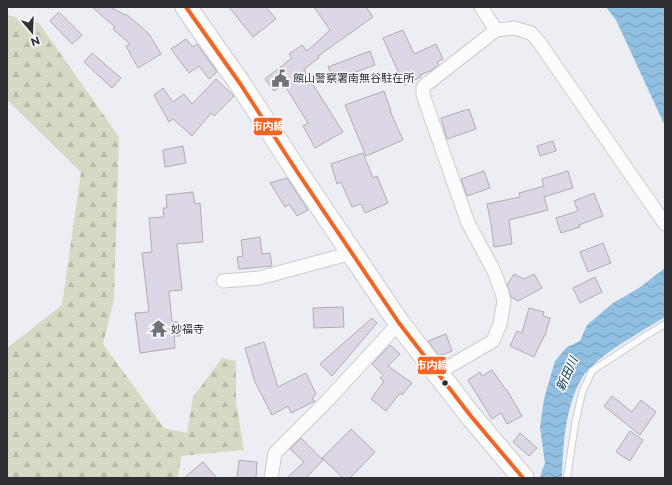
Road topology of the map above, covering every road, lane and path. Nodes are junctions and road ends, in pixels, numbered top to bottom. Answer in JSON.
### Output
{"nodes":[{"id":1,"x":186,"y":7,"type":"edge"},
{"id":2,"x":481,"y":7,"type":"edge"},
{"id":3,"x":496,"y":30,"type":"junction"},
{"id":4,"x":665,"y":224,"type":"edge"},
{"id":5,"x":352,"y":253,"type":"junction"},
{"id":6,"x":223,"y":281,"type":"dead end"},
{"id":7,"x":399,"y":323,"type":"junction"},
{"id":8,"x":665,"y":324,"type":"edge"},
{"id":9,"x":438,"y":373,"type":"junction"},
{"id":10,"x":271,"y":478,"type":"edge"},
{"id":11,"x":522,"y":478,"type":"edge"},
{"id":12,"x":567,"y":478,"type":"edge"}],
"edges":[{"from":1,"to":5,"type":"highway"},
{"from":2,"to":3,"type":"street"},
{"from":3,"to":4,"type":"street"},
{"from":3,"to":9,"type":"street"},
{"from":5,"to":6,"type":"street"},
{"from":5,"to":7,"type":"highway"},
{"from":7,"to":9,"type":"highway"},
{"from":7,"to":10,"type":"street"},
{"from":8,"to":12,"type":"lane"},
{"from":9,"to":11,"type":"highway"}]}
